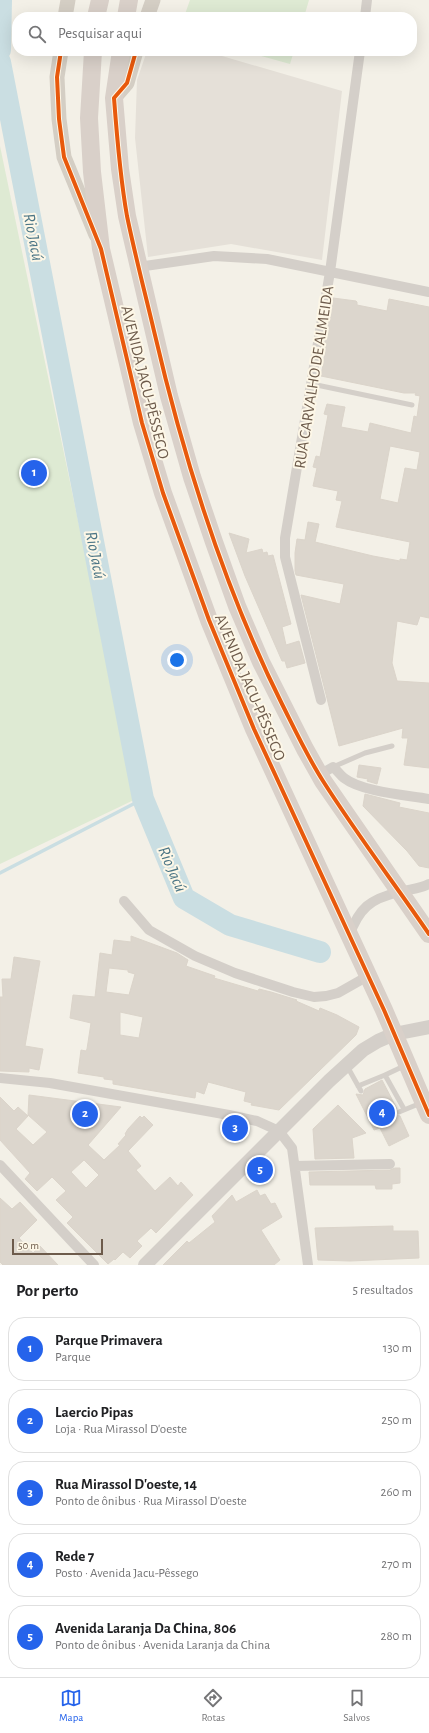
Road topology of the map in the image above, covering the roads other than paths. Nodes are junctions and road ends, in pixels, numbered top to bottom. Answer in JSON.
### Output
{"nodes":[{"id":1,"x":68,"y":0,"type":"edge"},
{"id":2,"x":100,"y":0,"type":"edge"},
{"id":3,"x":129,"y":0,"type":"edge"},
{"id":4,"x":153,"y":0,"type":"edge"},
{"id":5,"x":367,"y":0,"type":"edge"},
{"id":6,"x":66,"y":12,"type":"edge"},
{"id":7,"x":97,"y":12,"type":"edge"},
{"id":8,"x":127,"y":12,"type":"edge"},
{"id":9,"x":149,"y":12,"type":"edge"},
{"id":10,"x":366,"y":12,"type":"edge"},
{"id":11,"x":60,"y":56,"type":"edge"},
{"id":12,"x":93,"y":56,"type":"edge"},
{"id":13,"x":120,"y":56,"type":"edge"},
{"id":14,"x":135,"y":56,"type":"edge"},
{"id":15,"x":359,"y":56,"type":"edge"},
{"id":16,"x":114,"y":98,"type":"junction"},
{"id":17,"x":101,"y":249,"type":"junction"},
{"id":18,"x":138,"y":267,"type":"junction"},
{"id":19,"x":330,"y":272,"type":"junction"},
{"id":20,"x":429,"y":292,"type":"edge"},
{"id":21,"x":312,"y":384,"type":"junction"},
{"id":22,"x":412,"y":405,"type":"dead end"},
{"id":23,"x":321,"y":700,"type":"dead end"},
{"id":24,"x":392,"y":746,"type":"dead end"},
{"id":25,"x":326,"y":771,"type":"junction"},
{"id":26,"x":429,"y":799,"type":"edge"},
{"id":27,"x":429,"y":884,"type":"edge"},
{"id":28,"x":400,"y":892,"type":"junction"},
{"id":29,"x":124,"y":901,"type":"dead end"},
{"id":30,"x":429,"y":934,"type":"edge"},
{"id":31,"x":349,"y":936,"type":"junction"},
{"id":32,"x":368,"y":976,"type":"junction"},
{"id":33,"x":429,"y":1027,"type":"edge"},
{"id":34,"x":394,"y":1034,"type":"junction"},
{"id":35,"x":346,"y":1064,"type":"junction"},
{"id":36,"x":408,"y":1065,"type":"junction"},
{"id":37,"x":385,"y":1075,"type":"junction"},
{"id":38,"x":0,"y":1078,"type":"edge"},
{"id":39,"x":358,"y":1086,"type":"junction"},
{"id":40,"x":361,"y":1091,"type":"dead end"},
{"id":41,"x":427,"y":1108,"type":"edge"},
{"id":42,"x":374,"y":1116,"type":"dead end"},
{"id":43,"x":383,"y":1119,"type":"dead end"},
{"id":44,"x":279,"y":1131,"type":"junction"},
{"id":45,"x":390,"y":1164,"type":"dead end"},
{"id":46,"x":0,"y":1165,"type":"edge"},
{"id":47,"x":295,"y":1166,"type":"junction"},
{"id":48,"x":94,"y":1265,"type":"edge"},
{"id":49,"x":145,"y":1265,"type":"edge"},
{"id":50,"x":308,"y":1265,"type":"edge"}],
"edges":[{"from":1,"to":6,"type":"main road"},
{"from":2,"to":7,"type":"highway"},
{"from":3,"to":8,"type":"highway"},
{"from":4,"to":9,"type":"main road"},
{"from":5,"to":10,"type":"street"},
{"from":11,"to":17,"type":"main road"},
{"from":12,"to":17,"type":"highway","name":"AVENIDA JACU-PÊSSEGO"},
{"from":13,"to":16,"type":"highway","name":"AVENIDA JACU-PÊSSEGO"},
{"from":14,"to":16,"type":"main road"},
{"from":15,"to":19,"type":"street","name":"RUA CARVALHO DE ALMEIDA"},
{"from":16,"to":18,"type":"highway","name":"AVENIDA JACU-PÊSSEGO"},
{"from":17,"to":31,"type":"highway","name":"AVENIDA JACU-PÊSSEGO"},
{"from":18,"to":19,"type":"street"},
{"from":18,"to":25,"type":"highway","name":"AVENIDA JACU-PÊSSEGO"},
{"from":19,"to":20,"type":"street"},
{"from":19,"to":21,"type":"street","name":"RUA CARVALHO DE ALMEIDA"},
{"from":21,"to":22,"type":"lane"},
{"from":21,"to":23,"type":"street","name":"RUA CARVALHO DE ALMEIDA"},
{"from":24,"to":25,"type":"lane"},
{"from":25,"to":26,"type":"street"},
{"from":25,"to":28,"type":"highway","name":"AVENIDA JACU-PÊSSEGO"},
{"from":27,"to":28,"type":"street"},
{"from":28,"to":30,"type":"highway","name":"AVENIDA JACU-PÊSSEGO"},
{"from":28,"to":31,"type":"street"},
{"from":29,"to":32,"type":"street"},
{"from":31,"to":32,"type":"highway","name":"AVENIDA JACU-PÊSSEGO"},
{"from":32,"to":34,"type":"highway","name":"AVENIDA JACU-PÊSSEGO"},
{"from":33,"to":34,"type":"street"},
{"from":34,"to":35,"type":"street"},
{"from":34,"to":36,"type":"highway","name":"AVENIDA JACU-PÊSSEGO"},
{"from":35,"to":39,"type":"lane"},
{"from":35,"to":44,"type":"street"},
{"from":36,"to":37,"type":"lane"},
{"from":36,"to":41,"type":"highway","name":"AVENIDA JACU-PÊSSEGO"},
{"from":37,"to":39,"type":"lane"},
{"from":37,"to":41,"type":"lane"},
{"from":38,"to":44,"type":"street"},
{"from":39,"to":40,"type":"lane"},
{"from":42,"to":43,"type":"lane"},
{"from":44,"to":47,"type":"street"},
{"from":44,"to":49,"type":"street"},
{"from":45,"to":47,"type":"street"},
{"from":46,"to":48,"type":"street"},
{"from":47,"to":50,"type":"street"}]}
